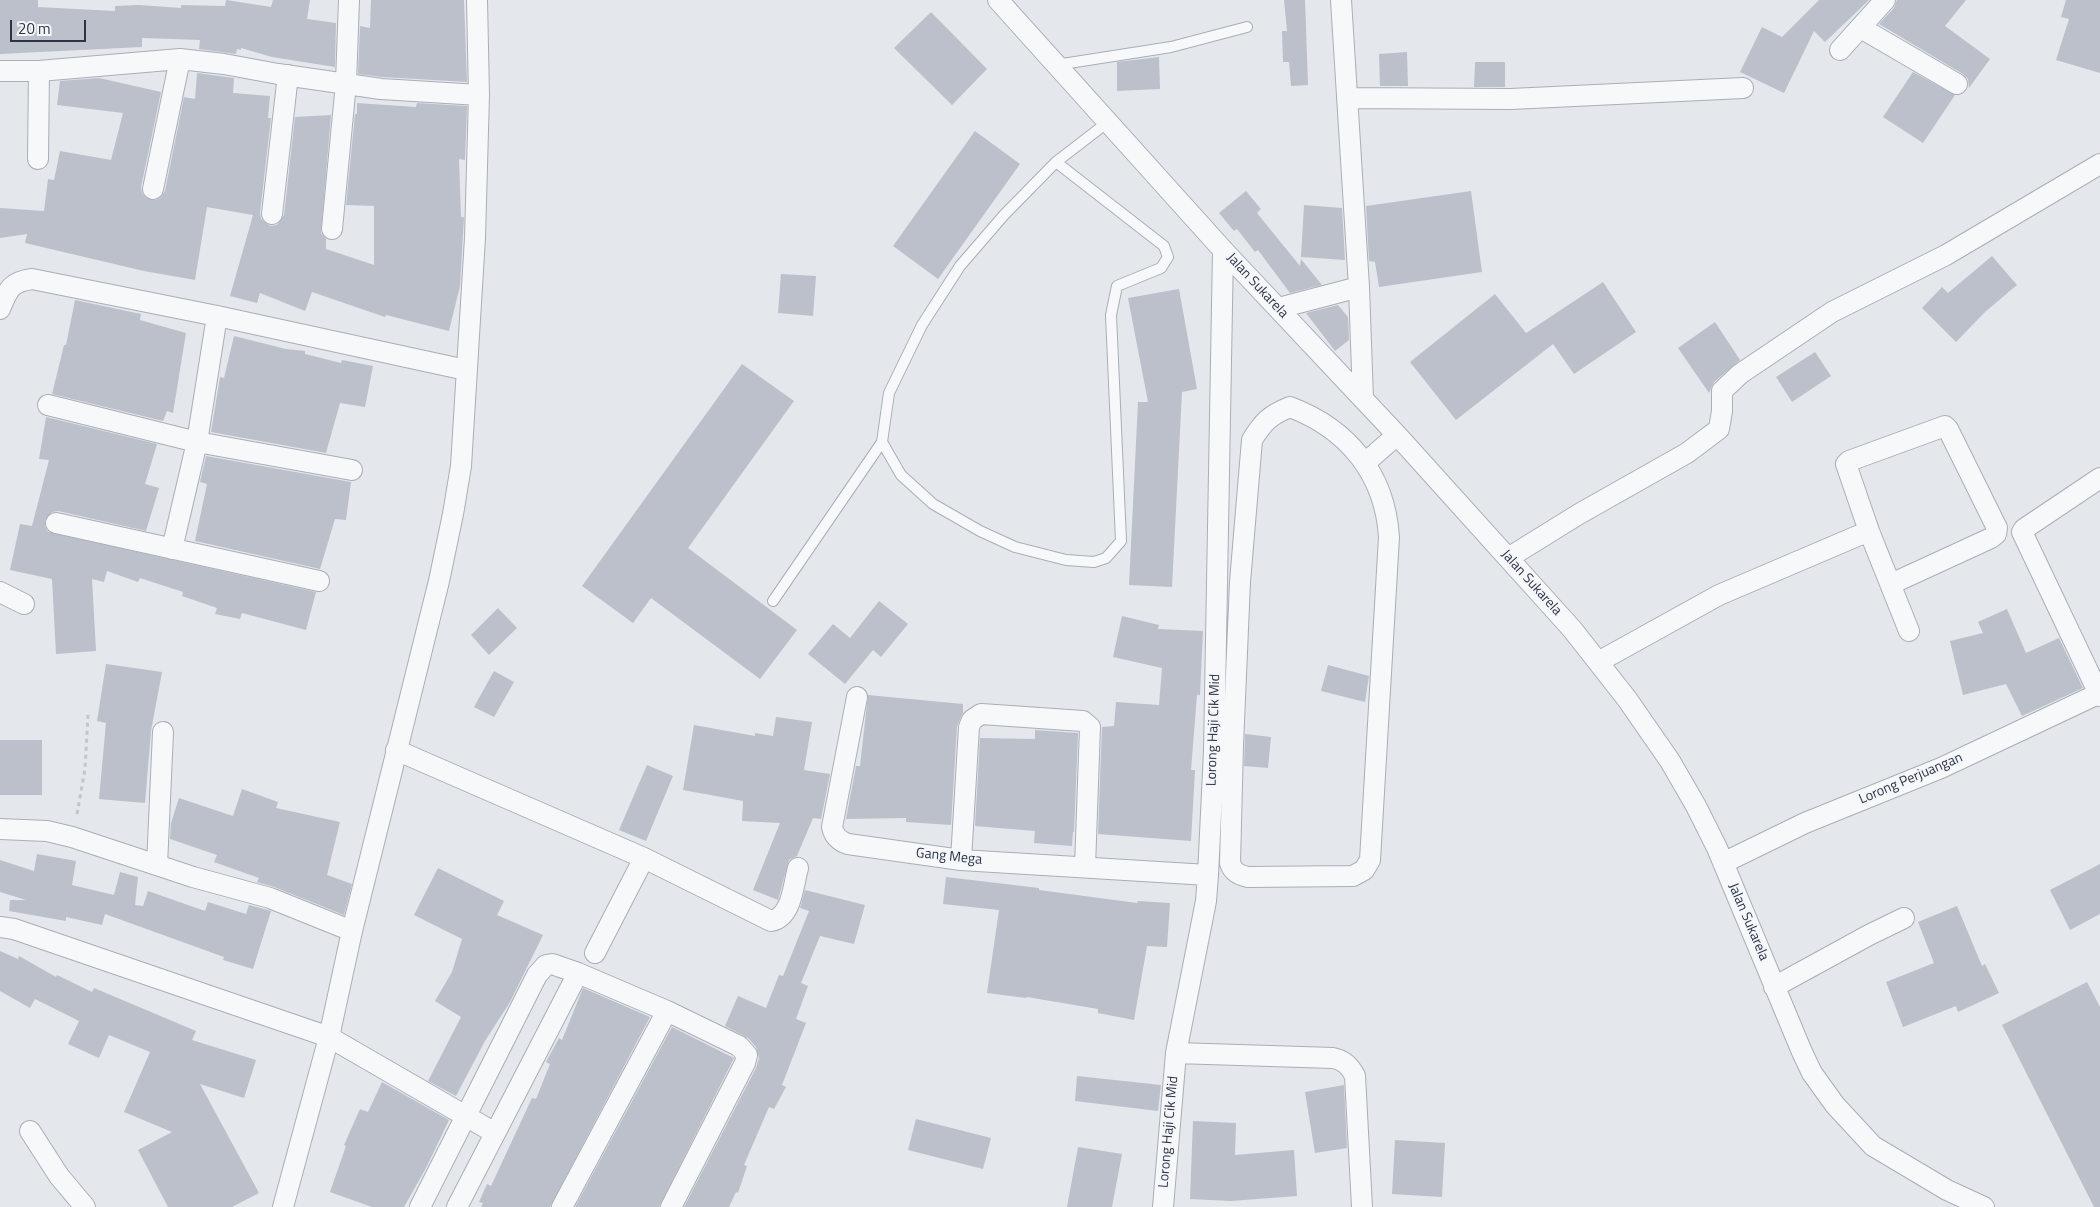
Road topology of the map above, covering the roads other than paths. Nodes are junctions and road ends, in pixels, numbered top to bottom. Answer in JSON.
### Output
{"nodes":[{"id":1,"x":349,"y":0,"type":"edge"},
{"id":2,"x":477,"y":0,"type":"edge"},
{"id":3,"x":998,"y":0,"type":"edge"},
{"id":4,"x":1341,"y":0,"type":"edge"},
{"id":5,"x":1885,"y":0,"type":"edge"},
{"id":6,"x":1247,"y":27,"type":"dead end"},
{"id":7,"x":1861,"y":28,"type":"junction"},
{"id":8,"x":1840,"y":50,"type":"dead end"},
{"id":9,"x":180,"y":59,"type":"junction"},
{"id":10,"x":1056,"y":65,"type":"junction"},
{"id":11,"x":0,"y":71,"type":"edge"},
{"id":12,"x":38,"y":71,"type":"junction"},
{"id":13,"x":288,"y":75,"type":"junction"},
{"id":14,"x":346,"y":83,"type":"junction"},
{"id":15,"x":1956,"y":84,"type":"dead end"},
{"id":16,"x":1743,"y":88,"type":"dead end"},
{"id":17,"x":479,"y":95,"type":"junction"},
{"id":18,"x":1347,"y":98,"type":"junction"},
{"id":19,"x":1108,"y":122,"type":"junction"},
{"id":20,"x":38,"y":159,"type":"dead end"},
{"id":21,"x":1056,"y":162,"type":"junction"},
{"id":22,"x":2100,"y":164,"type":"edge"},
{"id":23,"x":152,"y":189,"type":"dead end"},
{"id":24,"x":272,"y":214,"type":"dead end"},
{"id":25,"x":332,"y":229,"type":"dead end"},
{"id":26,"x":1223,"y":250,"type":"junction"},
{"id":27,"x":1359,"y":287,"type":"junction"},
{"id":28,"x":1278,"y":308,"type":"junction"},
{"id":29,"x":0,"y":309,"type":"edge"},
{"id":30,"x":217,"y":316,"type":"junction"},
{"id":31,"x":466,"y":370,"type":"junction"},
{"id":32,"x":1363,"y":399,"type":"junction"},
{"id":33,"x":48,"y":405,"type":"dead end"},
{"id":34,"x":1396,"y":435,"type":"junction"},
{"id":35,"x":197,"y":442,"type":"junction"},
{"id":36,"x":882,"y":442,"type":"junction"},
{"id":37,"x":1365,"y":463,"type":"junction"},
{"id":38,"x":352,"y":470,"type":"dead end"},
{"id":39,"x":2100,"y":478,"type":"edge"},
{"id":40,"x":56,"y":523,"type":"dead end"},
{"id":41,"x":1869,"y":531,"type":"junction"},
{"id":42,"x":172,"y":548,"type":"junction"},
{"id":43,"x":1508,"y":558,"type":"junction"},
{"id":44,"x":319,"y":581,"type":"dead end"},
{"id":45,"x":1891,"y":584,"type":"junction"},
{"id":46,"x":0,"y":592,"type":"edge"},
{"id":47,"x":773,"y":601,"type":"dead end"},
{"id":48,"x":24,"y":604,"type":"dead end"},
{"id":49,"x":1909,"y":631,"type":"dead end"},
{"id":50,"x":1598,"y":662,"type":"junction"},
{"id":51,"x":2098,"y":688,"type":"edge"},
{"id":52,"x":857,"y":697,"type":"dead end"},
{"id":53,"x":163,"y":732,"type":"dead end"},
{"id":54,"x":396,"y":750,"type":"junction"},
{"id":55,"x":0,"y":829,"type":"edge"},
{"id":56,"x":644,"y":858,"type":"junction"},
{"id":57,"x":961,"y":860,"type":"junction"},
{"id":58,"x":1723,"y":863,"type":"junction"},
{"id":59,"x":157,"y":865,"type":"junction"},
{"id":60,"x":798,"y":868,"type":"dead end"},
{"id":61,"x":1085,"y":868,"type":"junction"},
{"id":62,"x":1208,"y":875,"type":"junction"},
{"id":63,"x":1904,"y":918,"type":"dead end"},
{"id":64,"x":0,"y":926,"type":"edge"},
{"id":65,"x":352,"y":931,"type":"junction"},
{"id":66,"x":595,"y":952,"type":"dead end"},
{"id":67,"x":578,"y":973,"type":"junction"},
{"id":68,"x":1774,"y":987,"type":"junction"},
{"id":69,"x":667,"y":1010,"type":"junction"},
{"id":70,"x":329,"y":1037,"type":"junction"},
{"id":71,"x":1176,"y":1053,"type":"junction"},
{"id":72,"x":465,"y":1116,"type":"junction"},
{"id":73,"x":30,"y":1131,"type":"dead end"},
{"id":74,"x":495,"y":1133,"type":"junction"},
{"id":75,"x":85,"y":1207,"type":"edge"},
{"id":76,"x":283,"y":1207,"type":"edge"},
{"id":77,"x":420,"y":1207,"type":"edge"},
{"id":78,"x":457,"y":1207,"type":"edge"},
{"id":79,"x":562,"y":1207,"type":"edge"},
{"id":80,"x":671,"y":1207,"type":"edge"},
{"id":81,"x":1163,"y":1207,"type":"edge"},
{"id":82,"x":1362,"y":1207,"type":"edge"},
{"id":83,"x":1984,"y":1207,"type":"edge"}],
"edges":[{"from":1,"to":14,"type":"street"},
{"from":2,"to":17,"type":"street"},
{"from":3,"to":10,"type":"street","name":"Jalan Sukarela"},
{"from":4,"to":18,"type":"street"},
{"from":5,"to":7,"type":"street"},
{"from":6,"to":10,"type":"lane"},
{"from":7,"to":8,"type":"street"},
{"from":7,"to":15,"type":"street"},
{"from":9,"to":12,"type":"street"},
{"from":9,"to":13,"type":"street"},
{"from":9,"to":23,"type":"street"},
{"from":10,"to":19,"type":"street","name":"Jalan Sukarela"},
{"from":11,"to":12,"type":"street"},
{"from":12,"to":20,"type":"street"},
{"from":13,"to":14,"type":"street"},
{"from":13,"to":24,"type":"street"},
{"from":14,"to":17,"type":"street"},
{"from":14,"to":25,"type":"street"},
{"from":16,"to":18,"type":"street"},
{"from":17,"to":31,"type":"street"},
{"from":18,"to":27,"type":"street"},
{"from":19,"to":21,"type":"lane"},
{"from":19,"to":26,"type":"street","name":"Jalan Sukarela"},
{"from":21,"to":36,"type":"lane"},
{"from":21,"to":36,"type":"lane"},
{"from":22,"to":43,"type":"street"},
{"from":26,"to":28,"type":"street","name":"Jalan Sukarela"},
{"from":26,"to":62,"type":"street","name":"Lorong Haji Cik Mid"},
{"from":27,"to":28,"type":"street"},
{"from":27,"to":32,"type":"street"},
{"from":28,"to":32,"type":"street","name":"Jalan Sukarela"},
{"from":29,"to":30,"type":"street"},
{"from":30,"to":31,"type":"street"},
{"from":30,"to":35,"type":"street"},
{"from":31,"to":54,"type":"street"},
{"from":32,"to":34,"type":"street","name":"Jalan Sukarela"},
{"from":33,"to":35,"type":"street"},
{"from":34,"to":37,"type":"street"},
{"from":34,"to":43,"type":"street","name":"Jalan Sukarela"},
{"from":35,"to":38,"type":"street"},
{"from":35,"to":42,"type":"street"},
{"from":36,"to":47,"type":"lane"},
{"from":37,"to":37,"type":"street"},
{"from":39,"to":51,"type":"street"},
{"from":40,"to":42,"type":"street"},
{"from":41,"to":45,"type":"street"},
{"from":41,"to":45,"type":"street"},
{"from":41,"to":50,"type":"street"},
{"from":42,"to":44,"type":"street"},
{"from":43,"to":50,"type":"street","name":"Jalan Sukarela"},
{"from":45,"to":49,"type":"street"},
{"from":46,"to":48,"type":"street"},
{"from":50,"to":58,"type":"street","name":"Jalan Sukarela"},
{"from":51,"to":58,"type":"street","name":"Lorong Perjuangan"},
{"from":52,"to":57,"type":"street","name":"Gang Mega"},
{"from":53,"to":59,"type":"street"},
{"from":54,"to":56,"type":"street"},
{"from":54,"to":65,"type":"street"},
{"from":55,"to":59,"type":"street"},
{"from":56,"to":60,"type":"street"},
{"from":56,"to":66,"type":"street"},
{"from":57,"to":61,"type":"street","name":"Gang Mega"},
{"from":57,"to":61,"type":"street"},
{"from":58,"to":68,"type":"street","name":"Jalan Sukarela"},
{"from":59,"to":65,"type":"street"},
{"from":61,"to":62,"type":"street","name":"Gang Mega"},
{"from":62,"to":71,"type":"street","name":"Lorong Haji Cik Mid"},
{"from":63,"to":68,"type":"street"},
{"from":64,"to":70,"type":"street"},
{"from":65,"to":70,"type":"street"},
{"from":67,"to":69,"type":"street"},
{"from":67,"to":72,"type":"street"},
{"from":67,"to":74,"type":"street"},
{"from":68,"to":83,"type":"street","name":"Jalan Sukarela"},
{"from":69,"to":79,"type":"street"},
{"from":69,"to":80,"type":"street"},
{"from":70,"to":72,"type":"street"},
{"from":70,"to":76,"type":"street"},
{"from":71,"to":81,"type":"street","name":"Lorong Haji Cik Mid"},
{"from":71,"to":82,"type":"street"},
{"from":72,"to":74,"type":"street"},
{"from":72,"to":77,"type":"street"},
{"from":73,"to":75,"type":"street"},
{"from":74,"to":78,"type":"street"}]}
